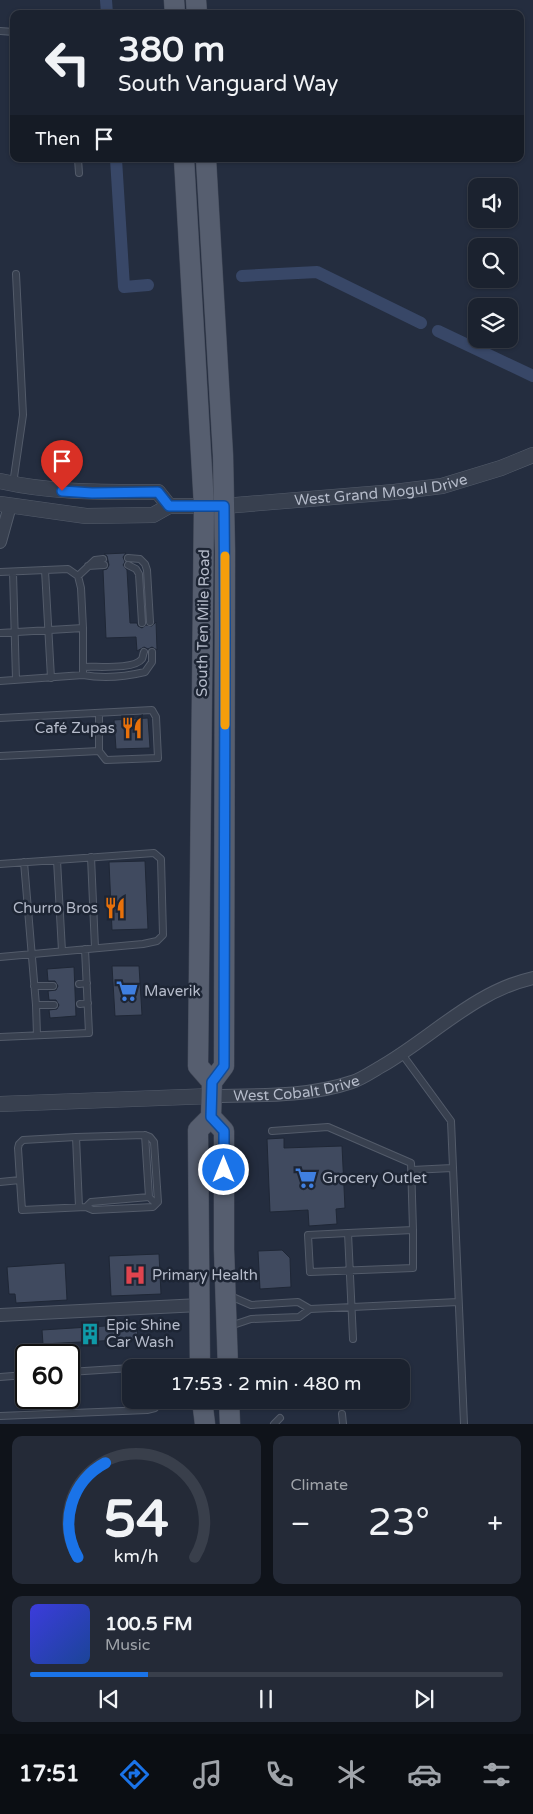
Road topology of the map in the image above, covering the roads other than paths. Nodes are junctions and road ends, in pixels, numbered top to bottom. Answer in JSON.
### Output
{"nodes":[{"id":1,"x":78,"y":162,"type":"edge"},
{"id":2,"x":184,"y":162,"type":"edge"},
{"id":3,"x":206,"y":162,"type":"edge"},
{"id":4,"x":79,"y":173,"type":"dead end"},
{"id":5,"x":16,"y":274,"type":"dead end"},
{"id":6,"x":533,"y":455,"type":"edge"},
{"id":7,"x":7,"y":482,"type":"edge"},
{"id":8,"x":5,"y":505,"type":"edge"},
{"id":9,"x":169,"y":506,"type":"junction"},
{"id":10,"x":204,"y":506,"type":"junction"},
{"id":11,"x":224,"y":506,"type":"junction"},
{"id":12,"x":0,"y":542,"type":"edge"},
{"id":13,"x":104,"y":562,"type":"dead end"},
{"id":14,"x":128,"y":562,"type":"joint"},
{"id":15,"x":45,"y":570,"type":"junction"},
{"id":16,"x":0,"y":572,"type":"edge"},
{"id":17,"x":13,"y":572,"type":"junction"},
{"id":18,"x":78,"y":576,"type":"junction"},
{"id":19,"x":83,"y":628,"type":"junction"},
{"id":20,"x":48,"y":630,"type":"junction"},
{"id":21,"x":14,"y":632,"type":"junction"},
{"id":22,"x":0,"y":633,"type":"edge"},
{"id":23,"x":144,"y":652,"type":"dead end"},
{"id":24,"x":152,"y":652,"type":"dead end"},
{"id":25,"x":84,"y":667,"type":"junction"},
{"id":26,"x":84,"y":675,"type":"junction"},
{"id":27,"x":51,"y":678,"type":"junction"},
{"id":28,"x":16,"y":680,"type":"junction"},
{"id":29,"x":0,"y":681,"type":"edge"},
{"id":30,"x":98,"y":713,"type":"junction"},
{"id":31,"x":0,"y":718,"type":"edge"},
{"id":32,"x":99,"y":751,"type":"junction"},
{"id":33,"x":0,"y":756,"type":"edge"},
{"id":34,"x":91,"y":857,"type":"junction"},
{"id":35,"x":57,"y":860,"type":"junction"},
{"id":36,"x":24,"y":862,"type":"junction"},
{"id":37,"x":0,"y":864,"type":"edge"},
{"id":38,"x":95,"y":948,"type":"junction"},
{"id":39,"x":85,"y":949,"type":"junction"},
{"id":40,"x":62,"y":950,"type":"junction"},
{"id":41,"x":31,"y":954,"type":"junction"},
{"id":42,"x":0,"y":957,"type":"edge"},
{"id":43,"x":533,"y":978,"type":"edge"},
{"id":44,"x":87,"y":983,"type":"junction"},
{"id":45,"x":78,"y":984,"type":"dead end"},
{"id":46,"x":34,"y":986,"type":"junction"},
{"id":47,"x":53,"y":986,"type":"dead end"},
{"id":48,"x":88,"y":1003,"type":"junction"},
{"id":49,"x":54,"y":1004,"type":"dead end"},
{"id":50,"x":80,"y":1004,"type":"dead end"},
{"id":51,"x":36,"y":1005,"type":"junction"},
{"id":52,"x":37,"y":1035,"type":"junction"},
{"id":53,"x":0,"y":1038,"type":"edge"},
{"id":54,"x":402,"y":1054,"type":"junction"},
{"id":55,"x":212,"y":1089,"type":"junction"},
{"id":56,"x":0,"y":1104,"type":"edge"},
{"id":57,"x":211,"y":1117,"type":"junction"},
{"id":58,"x":272,"y":1131,"type":"dead end"},
{"id":59,"x":145,"y":1135,"type":"junction"},
{"id":60,"x":76,"y":1137,"type":"junction"},
{"id":61,"x":452,"y":1168,"type":"junction"},
{"id":62,"x":412,"y":1170,"type":"junction"},
{"id":63,"x":20,"y":1180,"type":"junction"},
{"id":64,"x":0,"y":1182,"type":"edge"},
{"id":65,"x":148,"y":1198,"type":"junction"},
{"id":66,"x":114,"y":1200,"type":"junction"},
{"id":67,"x":156,"y":1204,"type":"junction"},
{"id":68,"x":82,"y":1207,"type":"junction"},
{"id":69,"x":115,"y":1209,"type":"junction"},
{"id":70,"x":413,"y":1230,"type":"junction"},
{"id":71,"x":348,"y":1233,"type":"junction"},
{"id":72,"x":350,"y":1272,"type":"junction"},
{"id":73,"x":225,"y":1293,"type":"junction"},
{"id":74,"x":458,"y":1302,"type":"junction"},
{"id":75,"x":200,"y":1305,"type":"junction"},
{"id":76,"x":351,"y":1307,"type":"junction"},
{"id":77,"x":310,"y":1309,"type":"junction"},
{"id":78,"x":0,"y":1315,"type":"edge"},
{"id":79,"x":226,"y":1328,"type":"junction"},
{"id":80,"x":352,"y":1339,"type":"dead end"},
{"id":81,"x":200,"y":1359,"type":"edge"},
{"id":82,"x":228,"y":1359,"type":"edge"},
{"id":83,"x":122,"y":1369,"type":"edge"},
{"id":84,"x":80,"y":1371,"type":"edge"},
{"id":85,"x":15,"y":1376,"type":"edge"},
{"id":86,"x":0,"y":1377,"type":"edge"},
{"id":87,"x":151,"y":1409,"type":"edge"},
{"id":88,"x":203,"y":1409,"type":"edge"},
{"id":89,"x":229,"y":1409,"type":"edge"},
{"id":90,"x":342,"y":1414,"type":"dead end"},
{"id":91,"x":0,"y":1416,"type":"edge"},
{"id":92,"x":280,"y":1418,"type":"dead end"},
{"id":93,"x":205,"y":1424,"type":"edge"},
{"id":94,"x":230,"y":1424,"type":"edge"},
{"id":95,"x":274,"y":1424,"type":"edge"},
{"id":96,"x":343,"y":1424,"type":"edge"},
{"id":97,"x":464,"y":1424,"type":"edge"}],
"edges":[{"from":1,"to":4,"type":"lane"},
{"from":2,"to":10,"type":"main road","name":"South Ten Mile Road"},
{"from":3,"to":11,"type":"main road","name":"South Ten Mile Road"},
{"from":5,"to":7,"type":"lane"},
{"from":6,"to":11,"type":"street","name":"West Grand Mogul Drive"},
{"from":7,"to":9,"type":"street"},
{"from":8,"to":9,"type":"street"},
{"from":8,"to":12,"type":"street"},
{"from":9,"to":10,"type":"street","name":"West Grand Mogul Drive"},
{"from":10,"to":11,"type":"street","name":"West Grand Mogul Drive"},
{"from":10,"to":55,"type":"main road","name":"South Ten Mile Road"},
{"from":11,"to":55,"type":"main road","name":"South Ten Mile Road"},
{"from":13,"to":18,"type":"lane"},
{"from":14,"to":14,"type":"lane"},
{"from":15,"to":17,"type":"lane"},
{"from":15,"to":18,"type":"lane"},
{"from":15,"to":20,"type":"lane"},
{"from":16,"to":17,"type":"lane"},
{"from":17,"to":21,"type":"lane"},
{"from":18,"to":19,"type":"lane"},
{"from":19,"to":20,"type":"lane"},
{"from":19,"to":25,"type":"lane"},
{"from":20,"to":21,"type":"lane"},
{"from":20,"to":27,"type":"lane"},
{"from":21,"to":22,"type":"lane"},
{"from":21,"to":28,"type":"lane"},
{"from":23,"to":25,"type":"lane"},
{"from":24,"to":26,"type":"lane"},
{"from":25,"to":26,"type":"lane"},
{"from":26,"to":27,"type":"lane"},
{"from":27,"to":28,"type":"lane"},
{"from":28,"to":29,"type":"lane"},
{"from":30,"to":31,"type":"lane"},
{"from":30,"to":32,"type":"lane"},
{"from":30,"to":32,"type":"lane"},
{"from":32,"to":33,"type":"lane"},
{"from":34,"to":35,"type":"lane"},
{"from":34,"to":38,"type":"lane"},
{"from":34,"to":38,"type":"lane"},
{"from":35,"to":36,"type":"lane"},
{"from":35,"to":40,"type":"lane"},
{"from":36,"to":37,"type":"lane"},
{"from":36,"to":41,"type":"lane"},
{"from":38,"to":39,"type":"lane"},
{"from":39,"to":40,"type":"lane"},
{"from":39,"to":44,"type":"lane"},
{"from":40,"to":41,"type":"lane"},
{"from":41,"to":42,"type":"lane"},
{"from":41,"to":46,"type":"lane"},
{"from":43,"to":54,"type":"street","name":"West Cobalt Drive"},
{"from":44,"to":45,"type":"lane"},
{"from":44,"to":48,"type":"lane"},
{"from":46,"to":47,"type":"lane"},
{"from":46,"to":51,"type":"lane"},
{"from":48,"to":50,"type":"lane"},
{"from":48,"to":52,"type":"lane"},
{"from":49,"to":51,"type":"lane"},
{"from":51,"to":52,"type":"lane"},
{"from":52,"to":53,"type":"lane"},
{"from":54,"to":55,"type":"street","name":"West Cobalt Drive"},
{"from":54,"to":61,"type":"lane"},
{"from":55,"to":56,"type":"street","name":"West Cobalt Drive"},
{"from":55,"to":57,"type":"main road","name":"South Ten Mile Road"},
{"from":57,"to":73,"type":"main road"},
{"from":57,"to":75,"type":"main road"},
{"from":58,"to":62,"type":"lane"},
{"from":59,"to":60,"type":"lane"},
{"from":59,"to":65,"type":"lane"},
{"from":59,"to":67,"type":"lane"},
{"from":60,"to":63,"type":"lane"},
{"from":60,"to":68,"type":"lane"},
{"from":61,"to":62,"type":"lane"},
{"from":61,"to":74,"type":"lane"},
{"from":62,"to":70,"type":"lane"},
{"from":63,"to":64,"type":"lane"},
{"from":63,"to":68,"type":"lane"},
{"from":65,"to":66,"type":"lane"},
{"from":65,"to":67,"type":"lane"},
{"from":66,"to":68,"type":"lane"},
{"from":66,"to":69,"type":"lane"},
{"from":67,"to":69,"type":"lane"},
{"from":68,"to":69,"type":"lane"},
{"from":70,"to":71,"type":"lane"},
{"from":70,"to":72,"type":"lane"},
{"from":71,"to":72,"type":"lane"},
{"from":71,"to":72,"type":"lane"},
{"from":72,"to":76,"type":"lane"},
{"from":73,"to":77,"type":"lane"},
{"from":73,"to":79,"type":"main road"},
{"from":74,"to":76,"type":"lane"},
{"from":74,"to":97,"type":"lane"},
{"from":75,"to":78,"type":"street"},
{"from":75,"to":81,"type":"main road"},
{"from":76,"to":77,"type":"lane"},
{"from":76,"to":80,"type":"lane"},
{"from":77,"to":79,"type":"lane"},
{"from":79,"to":82,"type":"main road"},
{"from":83,"to":84,"type":"lane"},
{"from":85,"to":86,"type":"lane"},
{"from":87,"to":91,"type":"lane"},
{"from":88,"to":93,"type":"main road"},
{"from":89,"to":94,"type":"main road"},
{"from":90,"to":96,"type":"lane"},
{"from":92,"to":95,"type":"lane"}]}
